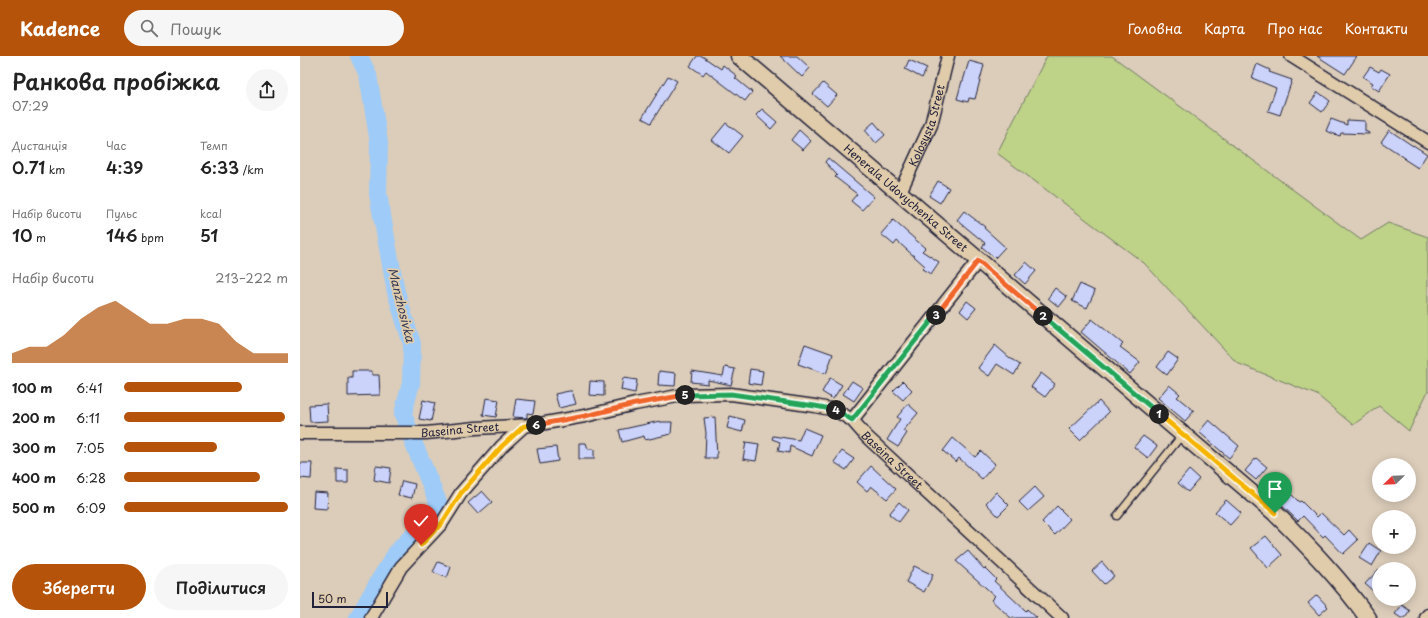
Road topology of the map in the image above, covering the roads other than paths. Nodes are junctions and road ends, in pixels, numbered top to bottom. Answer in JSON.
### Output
{"nodes":[{"id":1,"x":739,"y":56,"type":"edge"},
{"id":2,"x":948,"y":56,"type":"edge"},
{"id":3,"x":1291,"y":56,"type":"edge"},
{"id":4,"x":1428,"y":142,"type":"edge"},
{"id":5,"x":900,"y":192,"type":"junction"},
{"id":6,"x":978,"y":261,"type":"junction"},
{"id":7,"x":852,"y":420,"type":"junction"},
{"id":8,"x":524,"y":426,"type":"junction"},
{"id":9,"x":300,"y":433,"type":"edge"},
{"id":10,"x":1183,"y":434,"type":"junction"},
{"id":11,"x":1117,"y":516,"type":"dead end"},
{"id":12,"x":1428,"y":615,"type":"edge"},
{"id":13,"x":371,"y":618,"type":"edge"},
{"id":14,"x":1062,"y":618,"type":"edge"},
{"id":15,"x":1368,"y":618,"type":"edge"},
{"id":16,"x":1426,"y":618,"type":"edge"}],
"edges":[{"from":1,"to":5,"type":"main road","name":"Henerala Udovychenka Street"},
{"from":2,"to":5,"type":"street","name":"Kolosysta Street"},
{"from":3,"to":4,"type":"street"},
{"from":5,"to":6,"type":"main road","name":"Henerala Udovychenka Street"},
{"from":6,"to":7,"type":"street"},
{"from":6,"to":10,"type":"main road","name":"Henerala Udovychenka Street"},
{"from":7,"to":8,"type":"street","name":"Baseina Street"},
{"from":7,"to":14,"type":"street","name":"Baseina Street"},
{"from":8,"to":9,"type":"street","name":"Baseina Street"},
{"from":8,"to":13,"type":"street"},
{"from":10,"to":11,"type":"lane"},
{"from":10,"to":15,"type":"main road","name":"Henerala Udovychenka Street"},
{"from":12,"to":16,"type":"street"}]}
